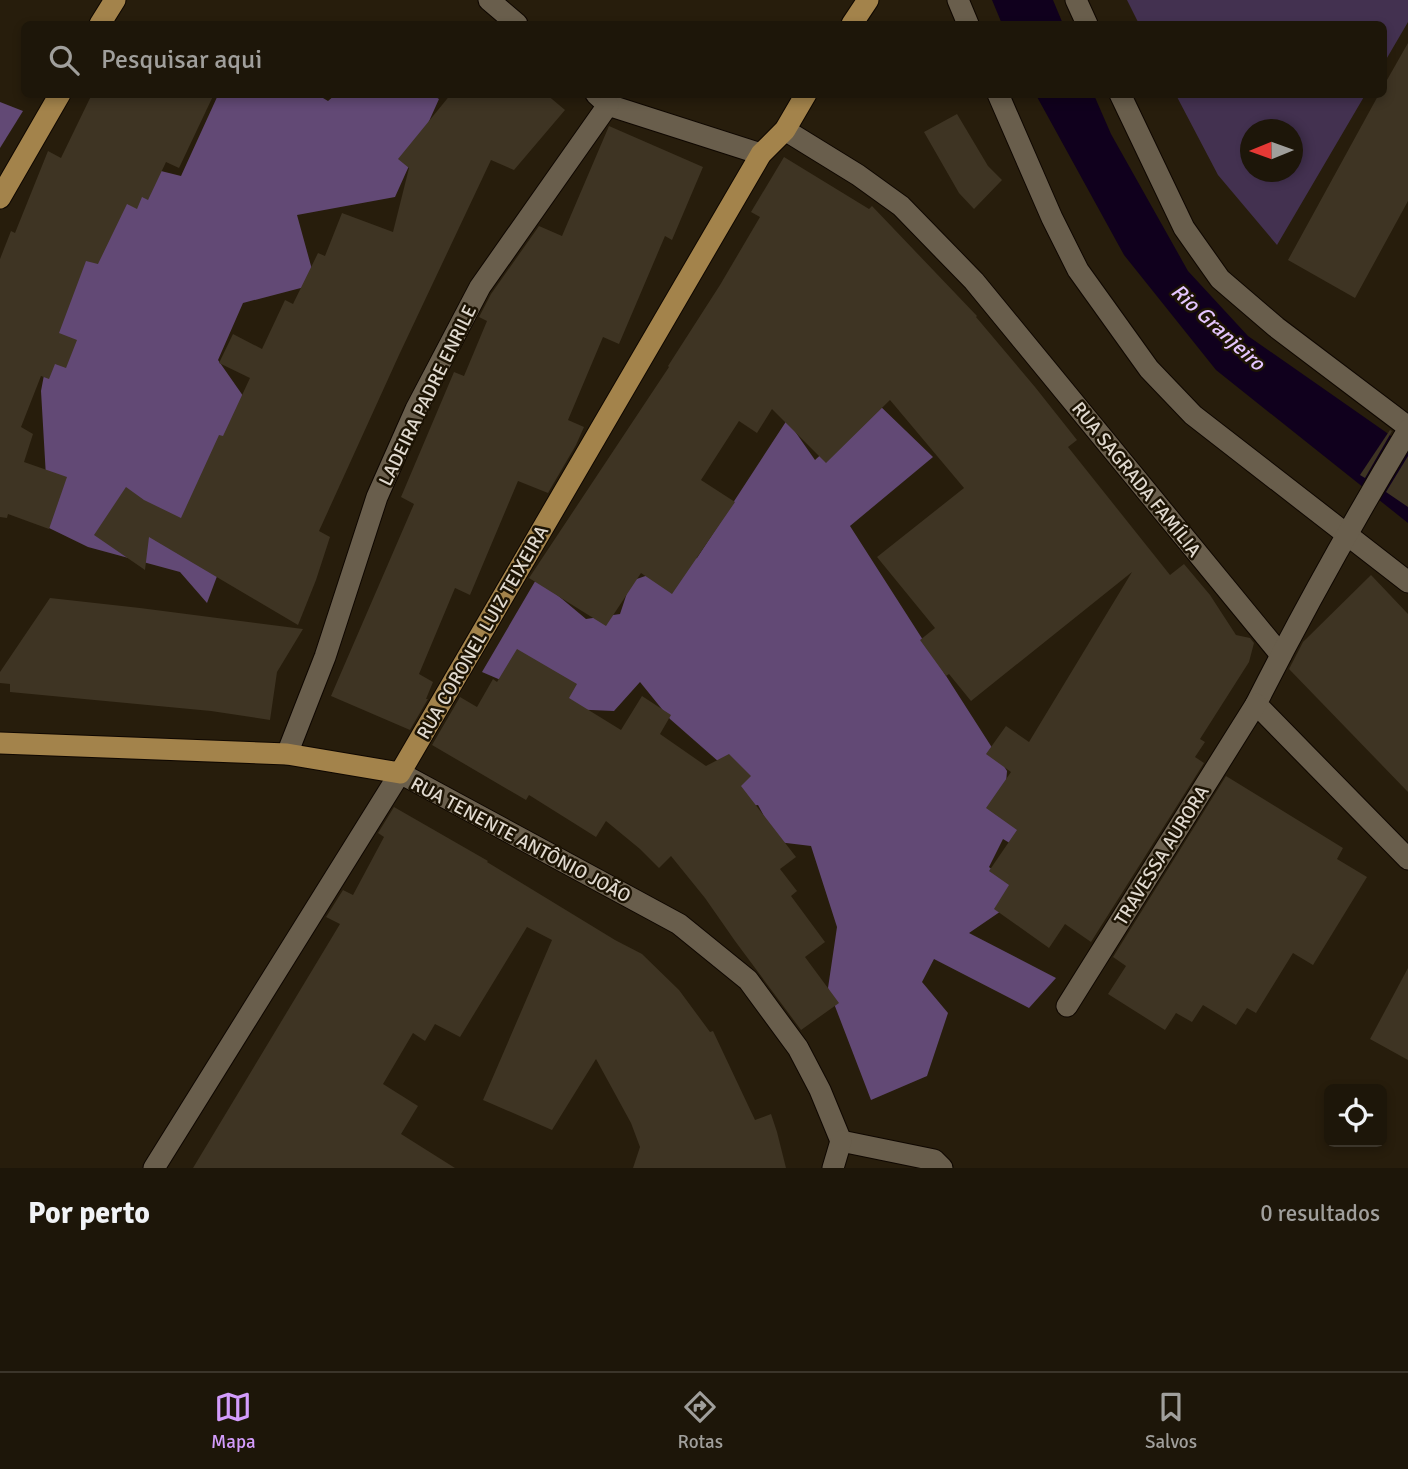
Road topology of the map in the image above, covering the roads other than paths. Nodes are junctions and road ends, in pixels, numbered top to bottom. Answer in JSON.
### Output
{"nodes":[{"id":1,"x":115,"y":0,"type":"edge"},
{"id":2,"x":489,"y":0,"type":"edge"},
{"id":3,"x":868,"y":0,"type":"edge"},
{"id":4,"x":958,"y":0,"type":"edge"},
{"id":5,"x":1076,"y":0,"type":"edge"},
{"id":6,"x":102,"y":21,"type":"edge"},
{"id":7,"x":514,"y":21,"type":"edge"},
{"id":8,"x":854,"y":21,"type":"edge"},
{"id":9,"x":967,"y":21,"type":"edge"},
{"id":10,"x":1086,"y":21,"type":"edge"},
{"id":11,"x":58,"y":98,"type":"edge"},
{"id":12,"x":805,"y":98,"type":"edge"},
{"id":13,"x":1000,"y":98,"type":"edge"},
{"id":14,"x":1122,"y":98,"type":"edge"},
{"id":15,"x":602,"y":100,"type":"edge"},
{"id":16,"x":785,"y":130,"type":"junction"},
{"id":17,"x":761,"y":154,"type":"junction"},
{"id":18,"x":0,"y":198,"type":"edge"},
{"id":19,"x":1408,"y":429,"type":"edge"},
{"id":20,"x":1348,"y":535,"type":"junction"},
{"id":21,"x":1408,"y":582,"type":"edge"},
{"id":22,"x":1281,"y":655,"type":"junction"},
{"id":23,"x":1256,"y":704,"type":"junction"},
{"id":24,"x":0,"y":743,"type":"edge"},
{"id":25,"x":286,"y":754,"type":"junction"},
{"id":26,"x":400,"y":773,"type":"junction"},
{"id":27,"x":1408,"y":859,"type":"edge"},
{"id":28,"x":1067,"y":1006,"type":"dead end"},
{"id":29,"x":841,"y":1141,"type":"junction"},
{"id":30,"x":938,"y":1164,"type":"edge"},
{"id":31,"x":154,"y":1168,"type":"edge"},
{"id":32,"x":833,"y":1168,"type":"edge"}],
"edges":[{"from":1,"to":6,"type":"main road"},
{"from":2,"to":7,"type":"street"},
{"from":3,"to":8,"type":"main road"},
{"from":4,"to":9,"type":"street"},
{"from":5,"to":10,"type":"street"},
{"from":11,"to":18,"type":"main road"},
{"from":12,"to":16,"type":"main road","name":"RUA CORONEL LUIZ TEIXEIRA"},
{"from":13,"to":20,"type":"street"},
{"from":14,"to":19,"type":"street"},
{"from":15,"to":17,"type":"street"},
{"from":15,"to":25,"type":"street","name":"LADEIRA PADRE ENRILE"},
{"from":16,"to":17,"type":"main road","name":"RUA CORONEL LUIZ TEIXEIRA"},
{"from":16,"to":22,"type":"street","name":"RUA SAGRADA FAMÍLIA"},
{"from":17,"to":26,"type":"main road","name":"RUA CORONEL LUIZ TEIXEIRA"},
{"from":19,"to":20,"type":"street"},
{"from":20,"to":21,"type":"street"},
{"from":20,"to":22,"type":"street"},
{"from":22,"to":23,"type":"street"},
{"from":23,"to":27,"type":"street"},
{"from":23,"to":28,"type":"street","name":"TRAVESSA AURORA"},
{"from":24,"to":25,"type":"main road","name":"RUA TENENTE ANTÔNIO JOÃO"},
{"from":25,"to":26,"type":"main road","name":"RUA TENENTE ANTÔNIO JOÃO"},
{"from":26,"to":29,"type":"street","name":"RUA TENENTE ANTÔNIO JOÃO"},
{"from":26,"to":31,"type":"street","name":"RUA CORONEL LUIZ TEIXEIRA"},
{"from":29,"to":30,"type":"street"},
{"from":29,"to":32,"type":"street"}]}
